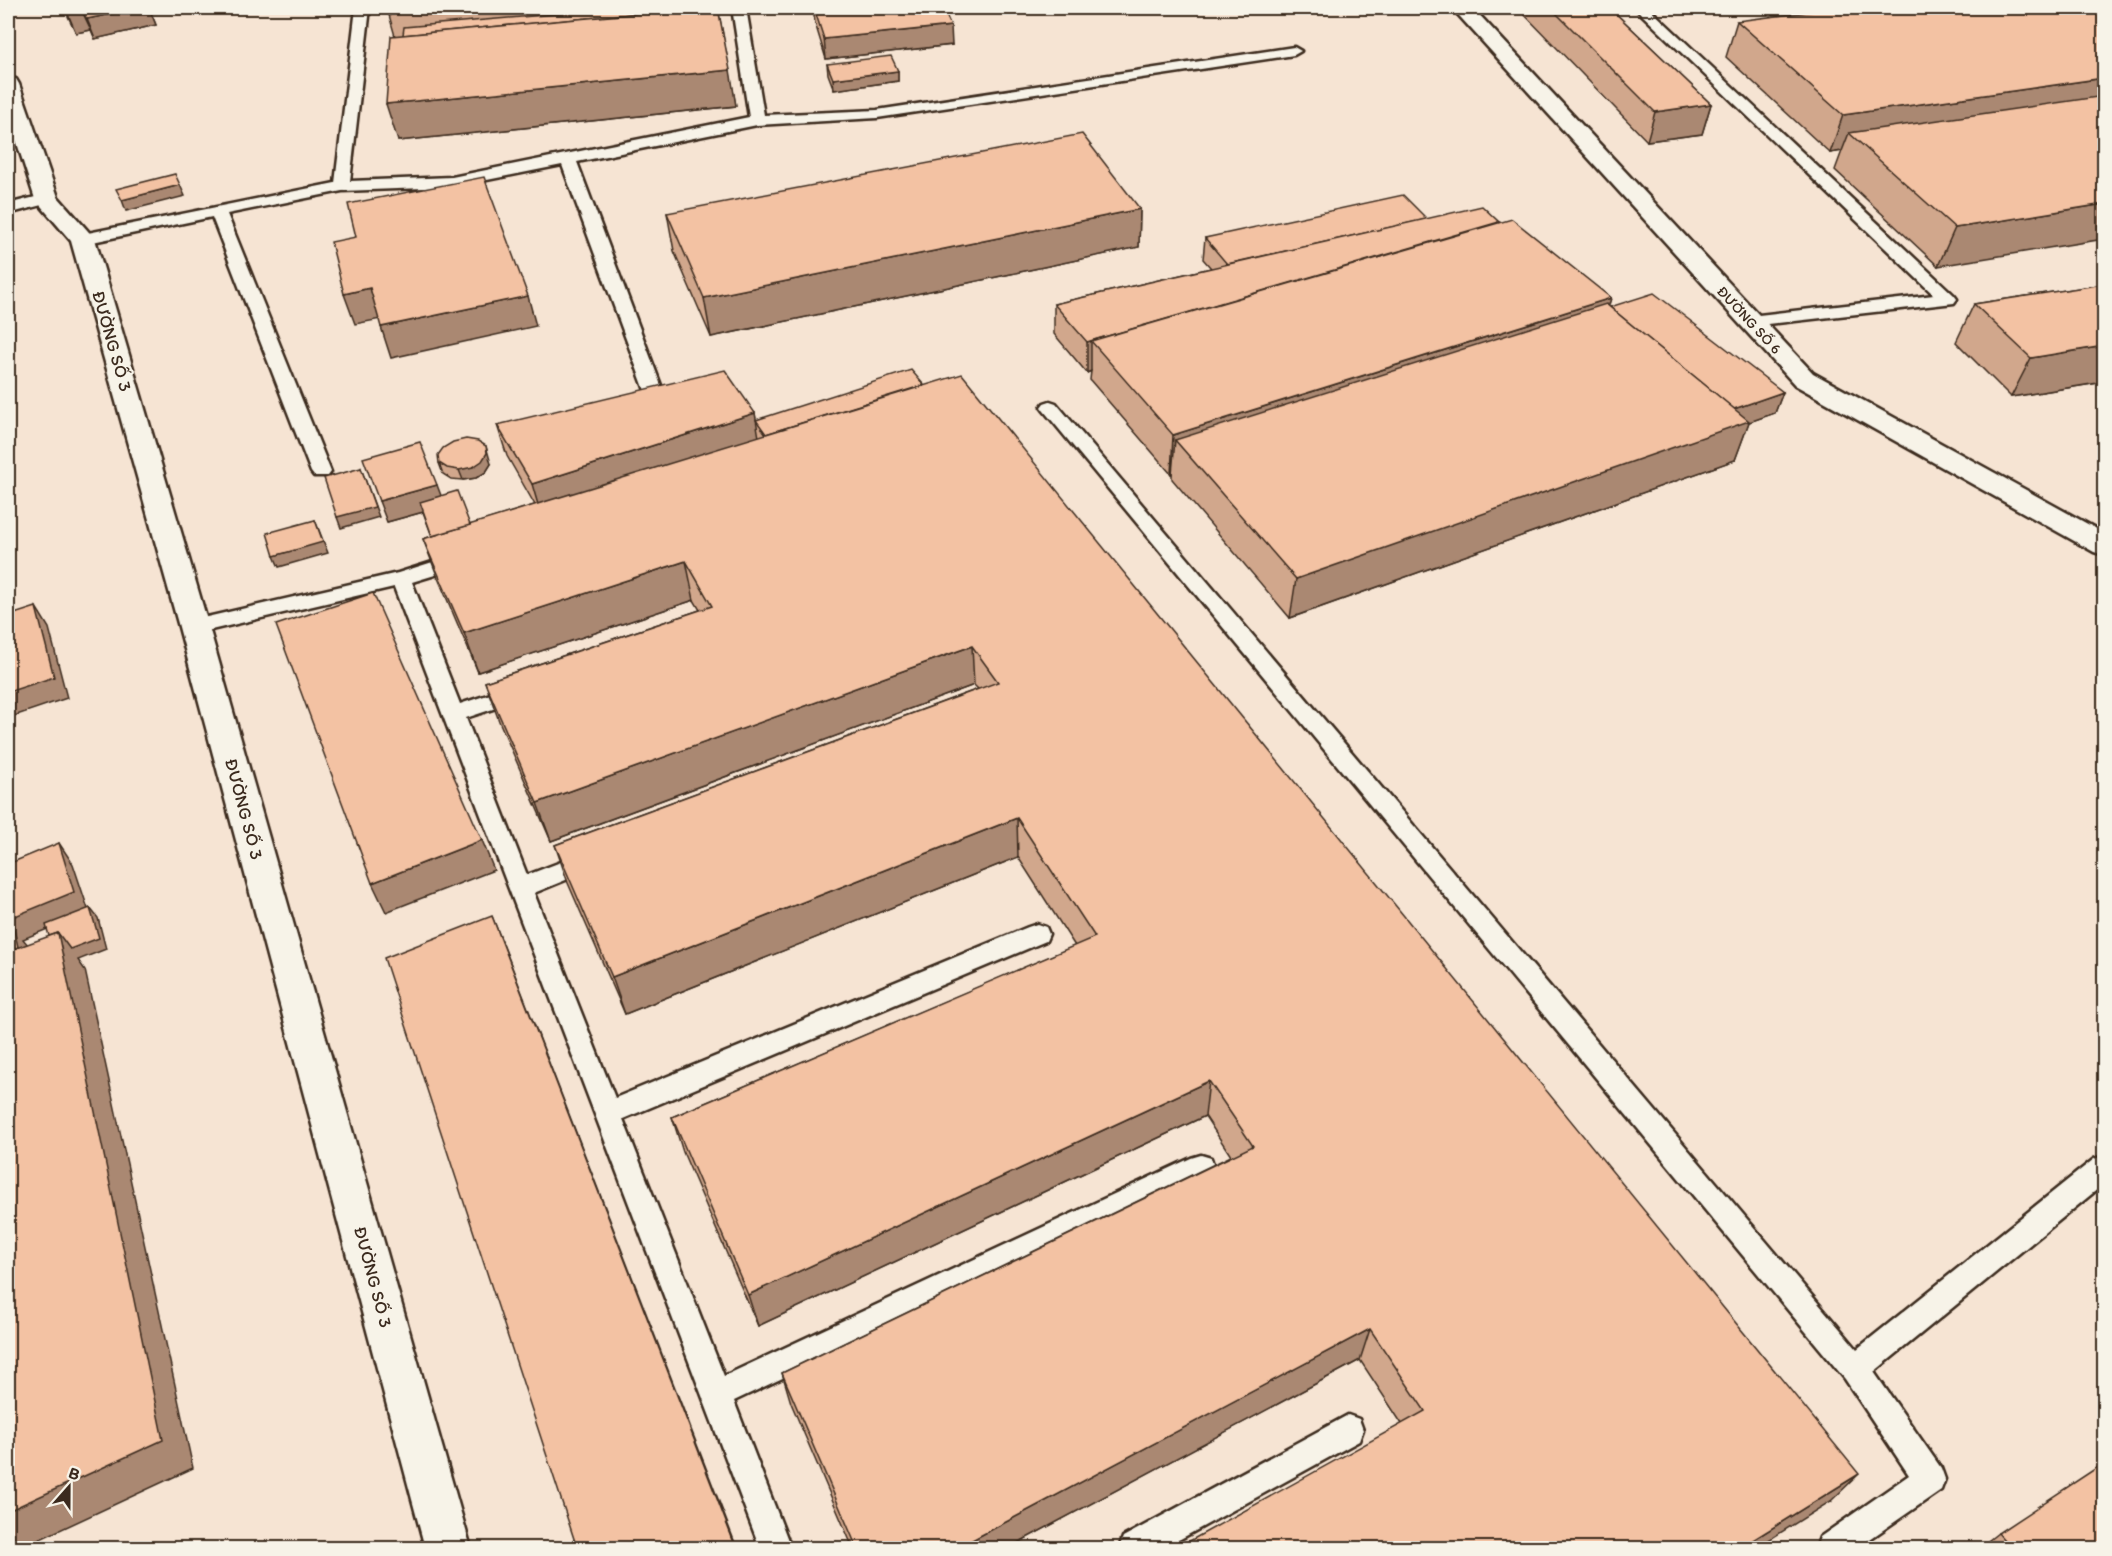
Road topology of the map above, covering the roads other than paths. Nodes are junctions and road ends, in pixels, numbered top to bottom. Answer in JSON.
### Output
{"nodes":[{"id":1,"x":363,"y":8,"type":"edge"},
{"id":2,"x":739,"y":8,"type":"edge"},
{"id":3,"x":1462,"y":8,"type":"edge"},
{"id":4,"x":1642,"y":8,"type":"edge"},
{"id":5,"x":1294,"y":51,"type":"dead end"},
{"id":6,"x":8,"y":84,"type":"edge"},
{"id":7,"x":757,"y":120,"type":"junction"},
{"id":8,"x":568,"y":159,"type":"junction"},
{"id":9,"x":342,"y":186,"type":"junction"},
{"id":10,"x":47,"y":199,"type":"junction"},
{"id":11,"x":8,"y":209,"type":"edge"},
{"id":12,"x":218,"y":211,"type":"junction"},
{"id":13,"x":83,"y":239,"type":"junction"},
{"id":14,"x":1750,"y":321,"type":"junction"},
{"id":15,"x":656,"y":396,"type":"edge"},
{"id":16,"x":1050,"y":406,"type":"dead end"},
{"id":17,"x":321,"y":472,"type":"dead end"},
{"id":18,"x":2104,"y":545,"type":"edge"},
{"id":19,"x":480,"y":554,"type":"edge"},
{"id":20,"x":401,"y":579,"type":"junction"},
{"id":21,"x":194,"y":627,"type":"junction"},
{"id":22,"x":543,"y":685,"type":"edge"},
{"id":23,"x":454,"y":714,"type":"junction"},
{"id":24,"x":609,"y":852,"type":"edge"},
{"id":25,"x":521,"y":888,"type":"junction"},
{"id":26,"x":1037,"y":934,"type":"dead end"},
{"id":27,"x":609,"y":1113,"type":"junction"},
{"id":28,"x":1201,"y":1167,"type":"dead end"},
{"id":29,"x":2104,"y":1168,"type":"edge"},
{"id":30,"x":1855,"y":1369,"type":"junction"},
{"id":31,"x":717,"y":1394,"type":"junction"},
{"id":32,"x":1348,"y":1430,"type":"dead end"},
{"id":33,"x":448,"y":1548,"type":"edge"},
{"id":34,"x":776,"y":1548,"type":"edge"},
{"id":35,"x":1134,"y":1548,"type":"edge"},
{"id":36,"x":1831,"y":1548,"type":"edge"}],
"edges":[{"from":1,"to":9,"type":"lane"},
{"from":2,"to":7,"type":"lane"},
{"from":3,"to":14,"type":"street","name":"ĐƯỜNG SỐ 6"},
{"from":4,"to":14,"type":"lane"},
{"from":5,"to":7,"type":"lane"},
{"from":6,"to":10,"type":"street","name":"ĐƯỜNG SỐ 3"},
{"from":7,"to":8,"type":"lane"},
{"from":8,"to":9,"type":"lane"},
{"from":8,"to":15,"type":"lane"},
{"from":9,"to":12,"type":"lane"},
{"from":10,"to":11,"type":"lane"},
{"from":10,"to":13,"type":"street","name":"ĐƯỜNG SỐ 3"},
{"from":12,"to":13,"type":"lane"},
{"from":12,"to":17,"type":"lane"},
{"from":13,"to":21,"type":"street","name":"ĐƯỜNG SỐ 3"},
{"from":14,"to":18,"type":"street","name":"ĐƯỜNG SỐ 6"},
{"from":16,"to":30,"type":"lane"},
{"from":19,"to":20,"type":"lane"},
{"from":20,"to":21,"type":"lane"},
{"from":20,"to":23,"type":"lane"},
{"from":21,"to":33,"type":"street","name":"ĐƯỜNG SỐ 3"},
{"from":22,"to":23,"type":"lane"},
{"from":23,"to":25,"type":"lane"},
{"from":24,"to":25,"type":"lane"},
{"from":25,"to":27,"type":"lane"},
{"from":26,"to":27,"type":"lane"},
{"from":27,"to":31,"type":"lane"},
{"from":28,"to":31,"type":"lane"},
{"from":29,"to":30,"type":"lane"},
{"from":30,"to":36,"type":"lane"},
{"from":31,"to":34,"type":"lane"},
{"from":32,"to":35,"type":"lane"}]}
